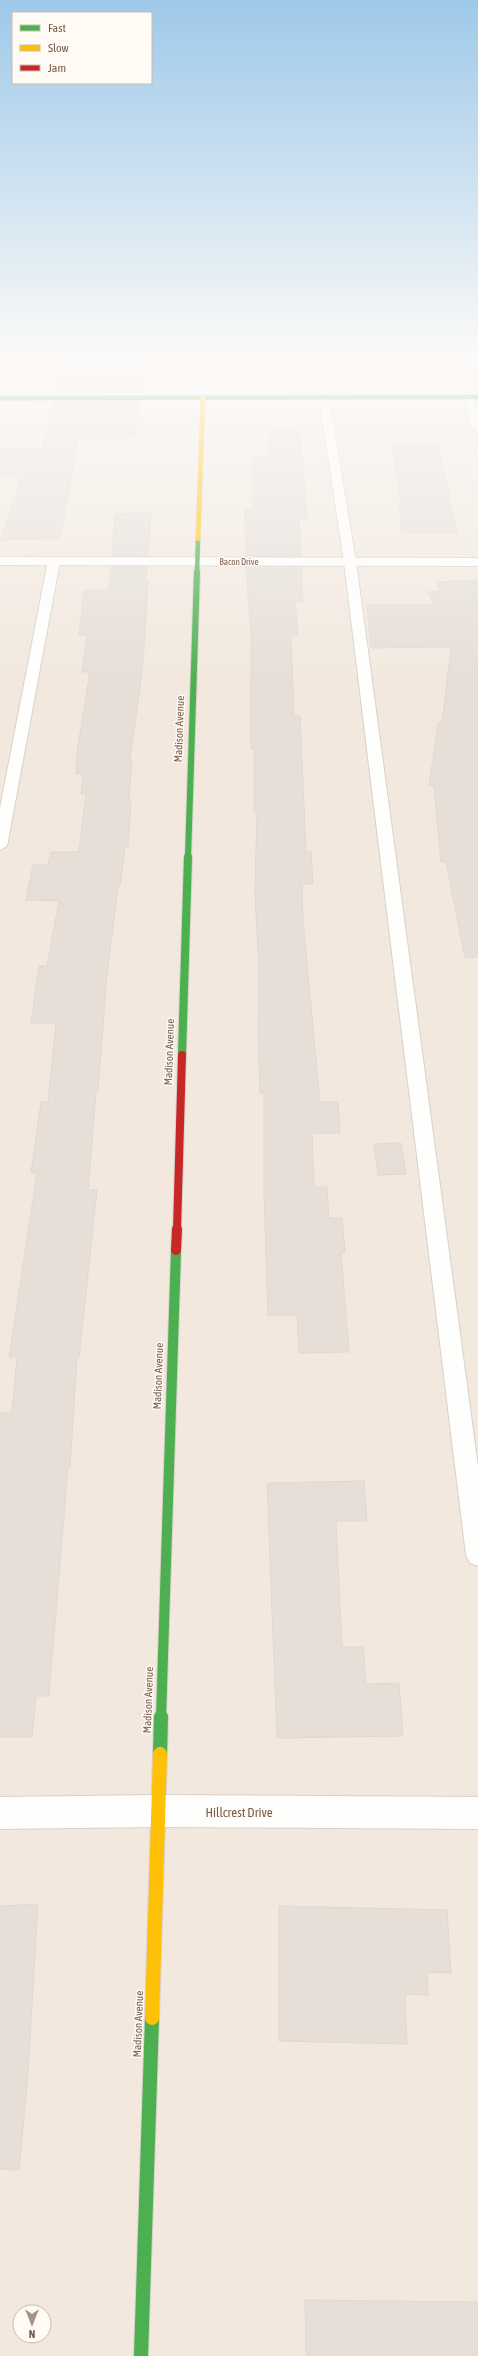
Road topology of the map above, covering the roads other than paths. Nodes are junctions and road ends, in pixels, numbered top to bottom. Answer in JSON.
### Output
{"nodes":[{"id":1,"x":200,"y":466,"type":"edge"},
{"id":2,"x":335,"y":466,"type":"edge"},
{"id":3,"x":0,"y":561,"type":"edge"},
{"id":4,"x":54,"y":561,"type":"junction"},
{"id":5,"x":197,"y":562,"type":"junction"},
{"id":6,"x":350,"y":562,"type":"junction"},
{"id":7,"x":478,"y":562,"type":"edge"},
{"id":8,"x":0,"y":846,"type":"edge"},
{"id":9,"x":478,"y":1554,"type":"edge"},
{"id":10,"x":156,"y":1811,"type":"junction"},
{"id":11,"x":0,"y":1813,"type":"edge"},
{"id":12,"x":478,"y":1813,"type":"edge"},
{"id":13,"x":141,"y":2356,"type":"edge"}],
"edges":[{"from":1,"to":5,"type":"street","name":"Madison Avenue"},
{"from":2,"to":6,"type":"lane"},
{"from":3,"to":4,"type":"street","name":"Bacon Drive"},
{"from":4,"to":5,"type":"street","name":"Bacon Drive"},
{"from":4,"to":8,"type":"lane"},
{"from":5,"to":6,"type":"street","name":"Bacon Drive"},
{"from":5,"to":10,"type":"street","name":"Madison Avenue"},
{"from":6,"to":7,"type":"street","name":"Bacon Drive"},
{"from":6,"to":9,"type":"lane"},
{"from":10,"to":11,"type":"street","name":"Hillcrest Drive"},
{"from":10,"to":12,"type":"street","name":"Hillcrest Drive"},
{"from":10,"to":13,"type":"street","name":"Madison Avenue"}]}
